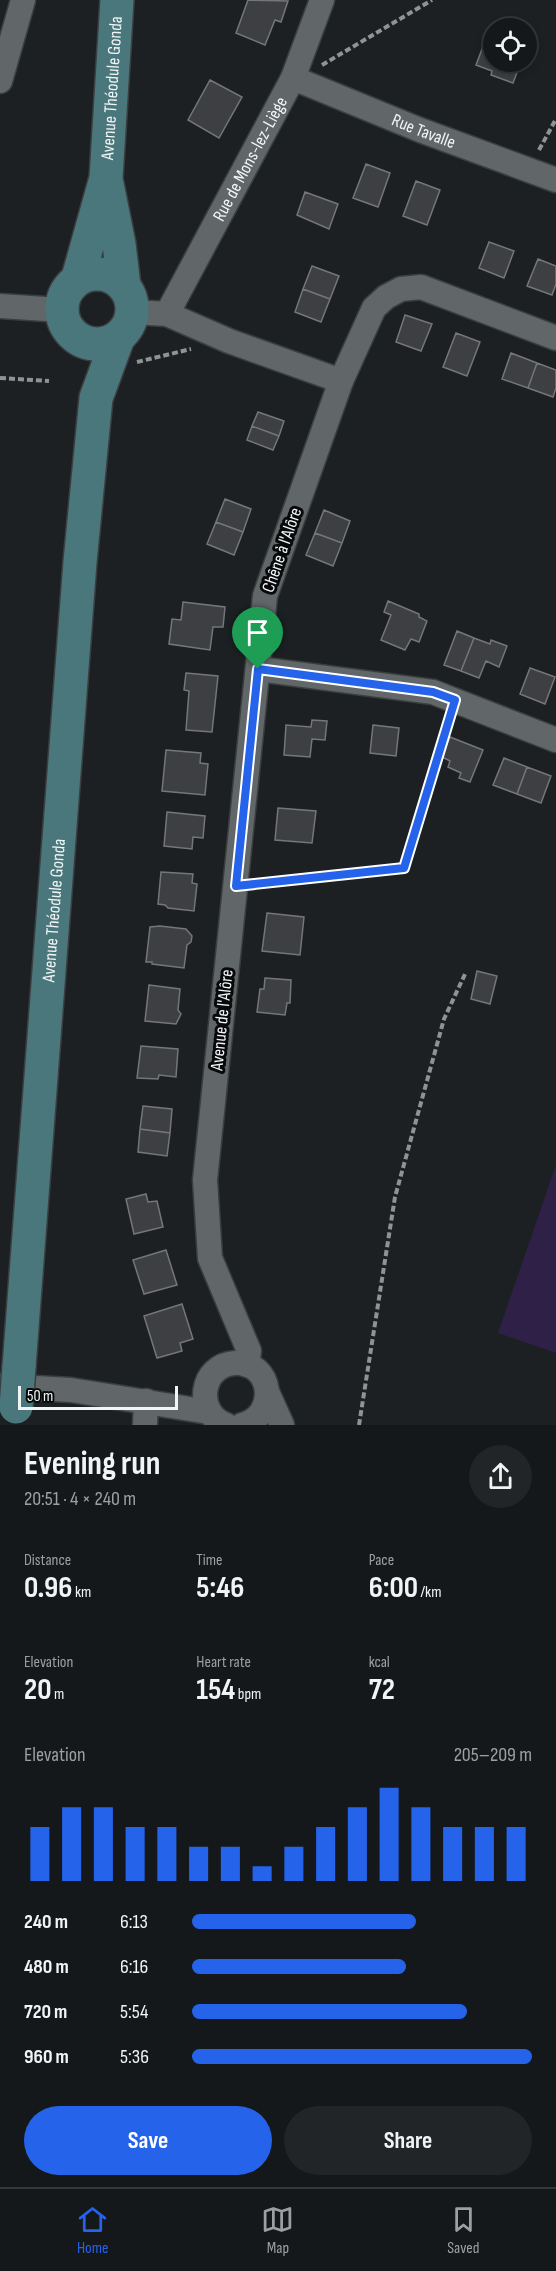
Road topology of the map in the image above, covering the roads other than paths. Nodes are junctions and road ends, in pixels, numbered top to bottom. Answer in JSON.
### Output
{"nodes":[{"id":1,"x":117,"y":0,"type":"edge"},
{"id":2,"x":322,"y":0,"type":"edge"},
{"id":3,"x":14,"y":10,"type":"edge"},
{"id":4,"x":296,"y":79,"type":"junction"},
{"id":5,"x":0,"y":81,"type":"edge"},
{"id":6,"x":106,"y":178,"type":"junction"},
{"id":7,"x":556,"y":180,"type":"edge"},
{"id":8,"x":78,"y":278,"type":"junction"},
{"id":9,"x":0,"y":306,"type":"edge"},
{"id":10,"x":61,"y":310,"type":"junction"},
{"id":11,"x":167,"y":314,"type":"junction"},
{"id":12,"x":128,"y":325,"type":"junction"},
{"id":13,"x":556,"y":338,"type":"edge"},
{"id":14,"x":79,"y":339,"type":"junction"},
{"id":15,"x":341,"y":381,"type":"junction"},
{"id":16,"x":96,"y":398,"type":"junction"},
{"id":17,"x":258,"y":669,"type":"junction"},
{"id":18,"x":556,"y":740,"type":"edge"},
{"id":19,"x":248,"y":1365,"type":"junction"},
{"id":20,"x":268,"y":1394,"type":"junction"},
{"id":21,"x":12,"y":1396,"type":"edge"},
{"id":22,"x":146,"y":1401,"type":"junction"},
{"id":23,"x":217,"y":1418,"type":"edge"},
{"id":24,"x":145,"y":1425,"type":"edge"},
{"id":25,"x":242,"y":1425,"type":"edge"},
{"id":26,"x":282,"y":1425,"type":"edge"}],
"edges":[{"from":1,"to":6,"type":"main road","name":"Avenue Théodule Gonda"},
{"from":2,"to":4,"type":"street","name":"Rue de Mons-lez-Liège"},
{"from":3,"to":5,"type":"street"},
{"from":4,"to":7,"type":"street","name":"Rue Tavalle"},
{"from":4,"to":11,"type":"street","name":"Rue de Mons-lez-Liège"},
{"from":6,"to":8,"type":"main road","name":"Avenue Théodule Gonda"},
{"from":6,"to":12,"type":"main road","name":"Avenue Théodule Gonda"},
{"from":8,"to":10,"type":"main road"},
{"from":8,"to":12,"type":"main road"},
{"from":9,"to":10,"type":"street"},
{"from":10,"to":14,"type":"main road"},
{"from":11,"to":12,"type":"street"},
{"from":11,"to":15,"type":"street"},
{"from":12,"to":14,"type":"main road"},
{"from":12,"to":16,"type":"main road","name":"Avenue Théodule Gonda"},
{"from":13,"to":15,"type":"street","name":"Chêne à l'Alôre"},
{"from":14,"to":16,"type":"main road","name":"Avenue Théodule Gonda"},
{"from":15,"to":17,"type":"street","name":"Chêne à l'Alôre"},
{"from":16,"to":21,"type":"main road","name":"Avenue Théodule Gonda"},
{"from":17,"to":18,"type":"street"},
{"from":17,"to":19,"type":"street","name":"Avenue de l'Alôre"},
{"from":19,"to":20,"type":"street"},
{"from":19,"to":23,"type":"street"},
{"from":20,"to":25,"type":"street"},
{"from":20,"to":26,"type":"street"},
{"from":21,"to":22,"type":"street"},
{"from":22,"to":23,"type":"street"},
{"from":22,"to":24,"type":"street"}]}
